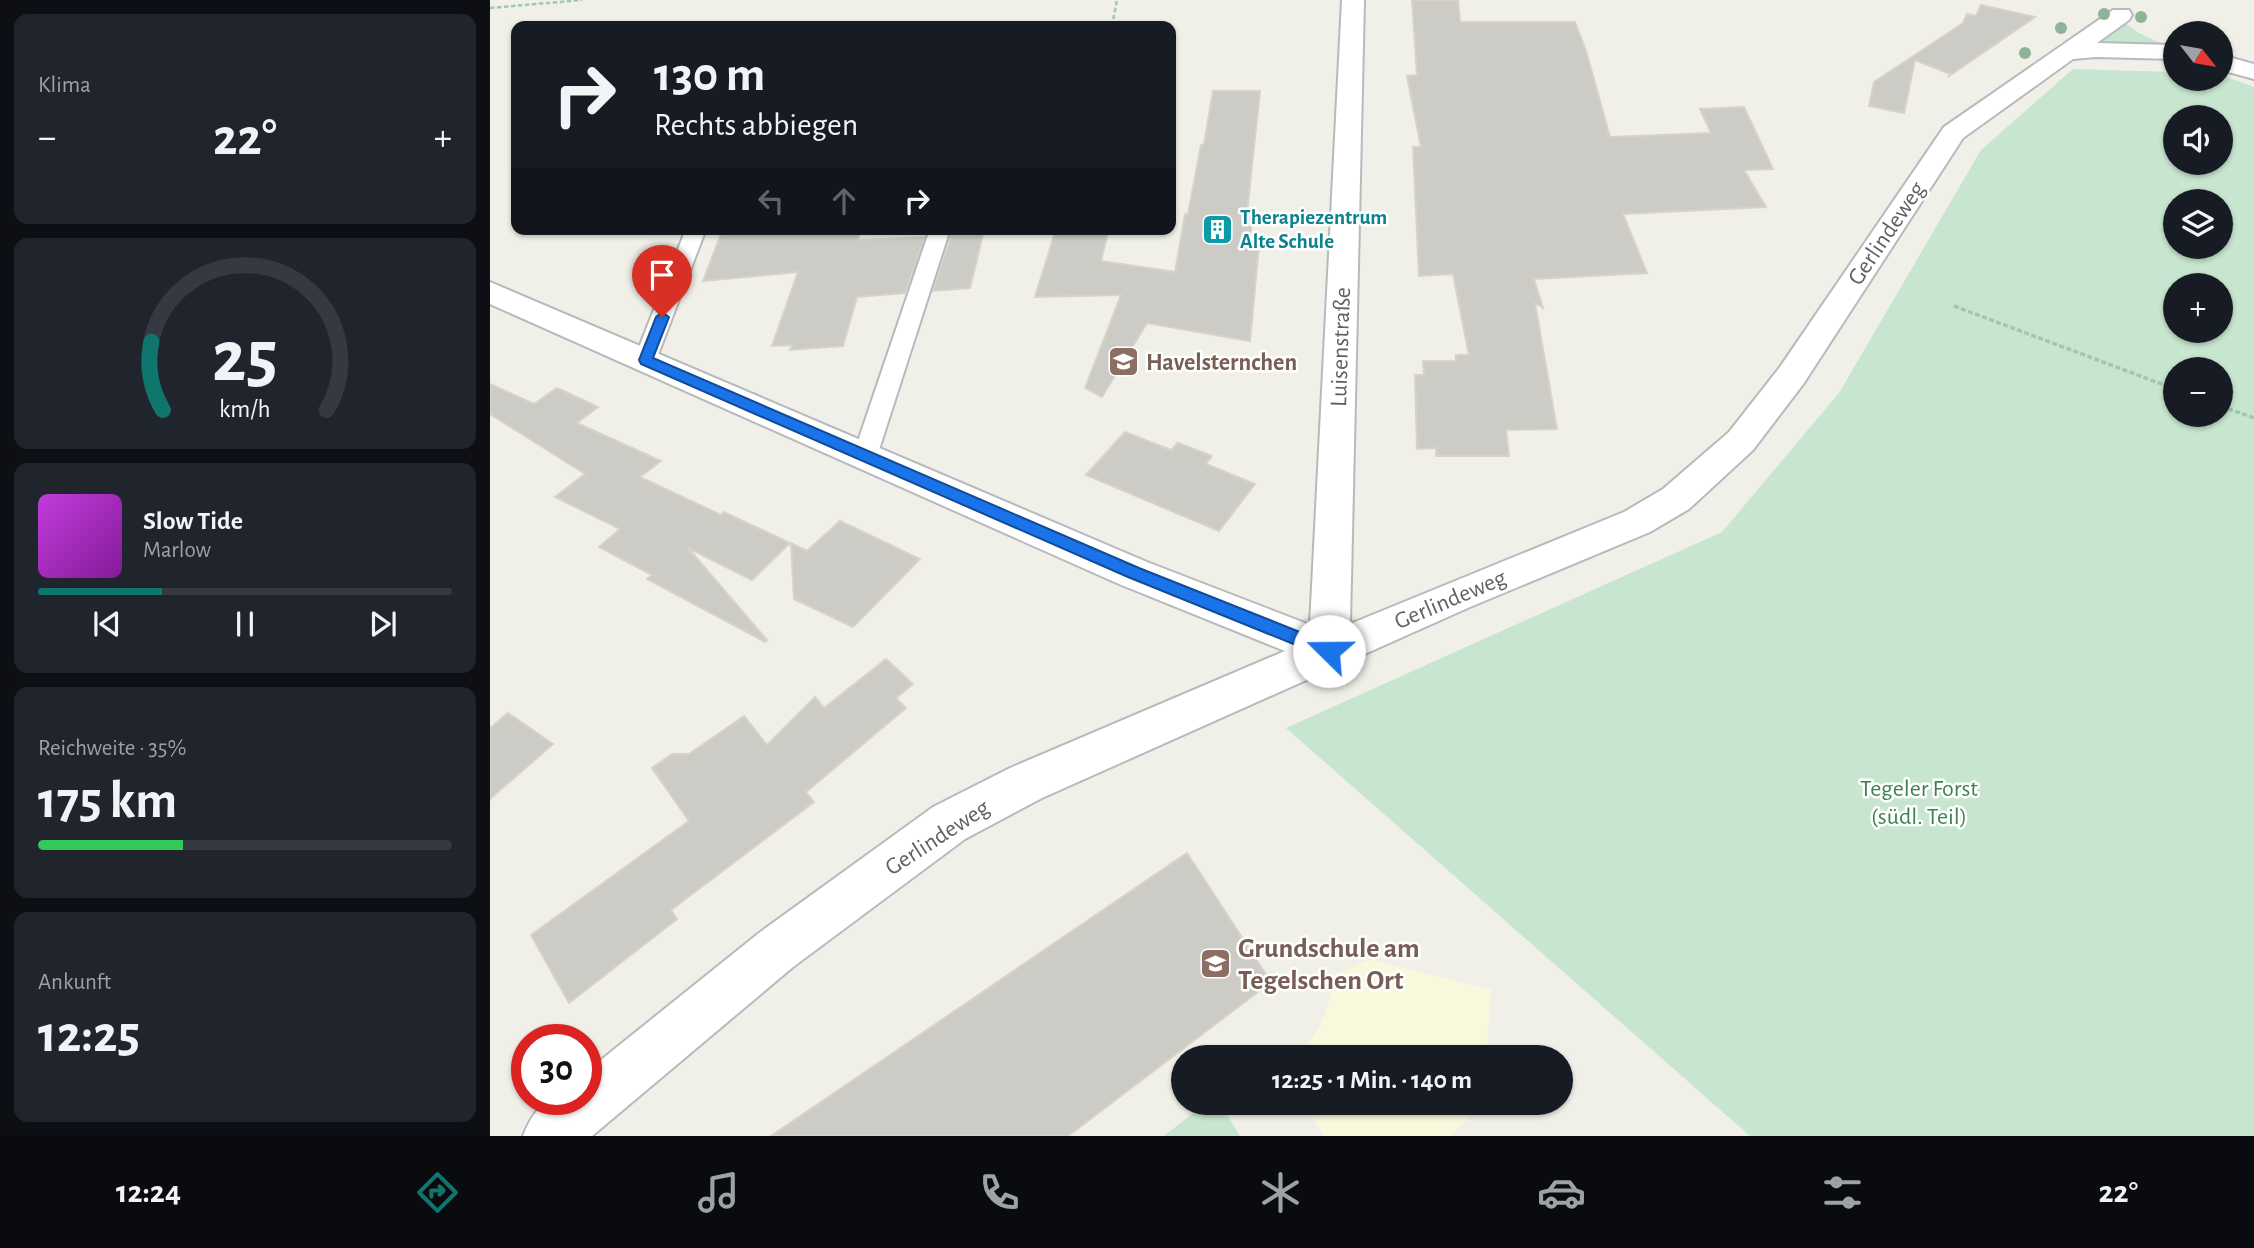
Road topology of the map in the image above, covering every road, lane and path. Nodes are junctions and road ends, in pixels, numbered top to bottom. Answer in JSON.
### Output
{"nodes":[{"id":1,"x":582,"y":0,"type":"edge"},
{"id":2,"x":1117,"y":0,"type":"edge"},
{"id":3,"x":1353,"y":0,"type":"edge"},
{"id":4,"x":2114,"y":7,"type":"edge"},
{"id":5,"x":490,"y":8,"type":"edge"},
{"id":6,"x":1113,"y":21,"type":"edge"},
{"id":7,"x":2163,"y":40,"type":"edge"},
{"id":8,"x":2081,"y":52,"type":"junction"},
{"id":9,"x":2163,"y":52,"type":"edge"},
{"id":10,"x":2233,"y":66,"type":"edge"},
{"id":11,"x":2254,"y":72,"type":"edge"},
{"id":12,"x":694,"y":235,"type":"edge"},
{"id":13,"x":938,"y":235,"type":"edge"},
{"id":14,"x":490,"y":292,"type":"edge"},
{"id":15,"x":1954,"y":306,"type":"dead end"},
{"id":16,"x":645,"y":360,"type":"junction"},
{"id":17,"x":2163,"y":384,"type":"edge"},
{"id":18,"x":2233,"y":410,"type":"edge"},
{"id":19,"x":2254,"y":418,"type":"edge"},
{"id":20,"x":865,"y":456,"type":"junction"},
{"id":21,"x":1329,"y":651,"type":"junction"},
{"id":22,"x":550,"y":1136,"type":"edge"}],
"edges":[{"from":1,"to":5,"type":"path"},
{"from":2,"to":6,"type":"path"},
{"from":3,"to":21,"type":"street","name":"Luisenstraße"},
{"from":4,"to":7,"type":"street"},
{"from":4,"to":8,"type":"street","name":"Gerlindeweg"},
{"from":8,"to":9,"type":"street"},
{"from":8,"to":21,"type":"street","name":"Gerlindeweg"},
{"from":10,"to":11,"type":"street"},
{"from":12,"to":16,"type":"lane"},
{"from":13,"to":20,"type":"lane"},
{"from":14,"to":16,"type":"street"},
{"from":15,"to":17,"type":"path"},
{"from":16,"to":20,"type":"street"},
{"from":18,"to":19,"type":"path"},
{"from":20,"to":21,"type":"street"},
{"from":21,"to":22,"type":"street","name":"Gerlindeweg"}]}
